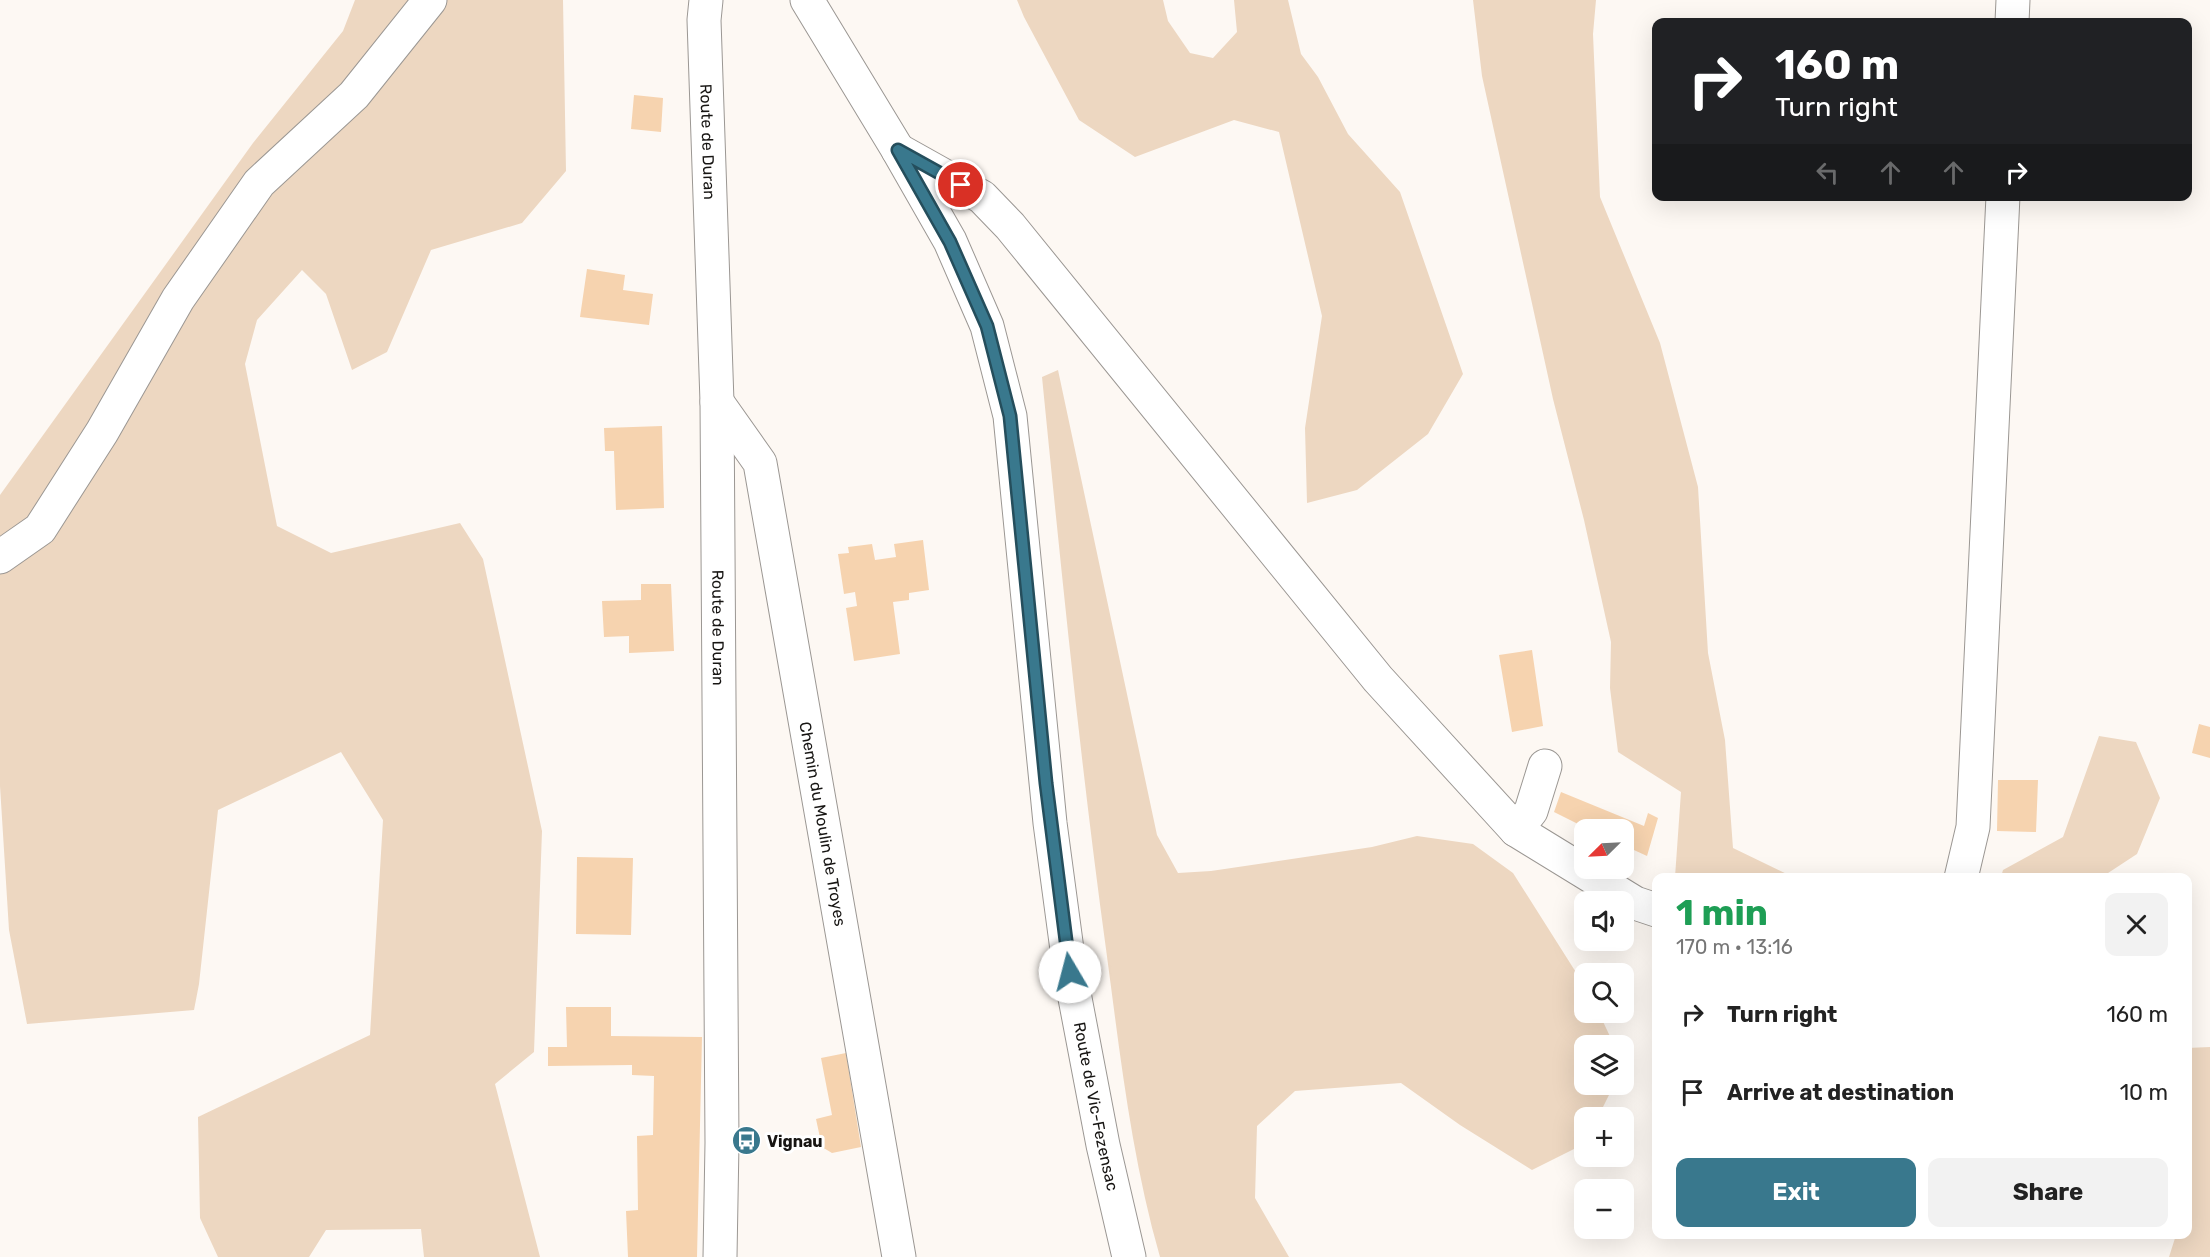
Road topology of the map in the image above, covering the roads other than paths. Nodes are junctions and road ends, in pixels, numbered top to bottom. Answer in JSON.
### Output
{"nodes":[{"id":1,"x":430,"y":0,"type":"edge"},
{"id":2,"x":706,"y":0,"type":"edge"},
{"id":3,"x":807,"y":0,"type":"edge"},
{"id":4,"x":2013,"y":0,"type":"edge"},
{"id":5,"x":2012,"y":18,"type":"edge"},
{"id":6,"x":898,"y":150,"type":"junction"},
{"id":7,"x":2004,"y":201,"type":"edge"},
{"id":8,"x":717,"y":402,"type":"junction"},
{"id":9,"x":0,"y":557,"type":"edge"},
{"id":10,"x":1545,"y":766,"type":"dead end"},
{"id":11,"x":1516,"y":830,"type":"junction"},
{"id":12,"x":1962,"y":873,"type":"edge"},
{"id":13,"x":1652,"y":909,"type":"edge"},
{"id":14,"x":720,"y":1257,"type":"edge"},
{"id":15,"x":899,"y":1257,"type":"edge"},
{"id":16,"x":1129,"y":1257,"type":"edge"}],
"edges":[{"from":1,"to":9,"type":"street"},
{"from":2,"to":8,"type":"street","name":"Route de Duran"},
{"from":3,"to":6,"type":"street","name":"Route de Vic-Fezensac"},
{"from":4,"to":5,"type":"street"},
{"from":6,"to":11,"type":"street"},
{"from":6,"to":16,"type":"street","name":"Route de Vic-Fezensac"},
{"from":7,"to":12,"type":"street"},
{"from":8,"to":14,"type":"street","name":"Route de Duran"},
{"from":8,"to":15,"type":"street","name":"Chemin du Moulin de Troyes"},
{"from":10,"to":11,"type":"street"},
{"from":11,"to":13,"type":"street"}]}
